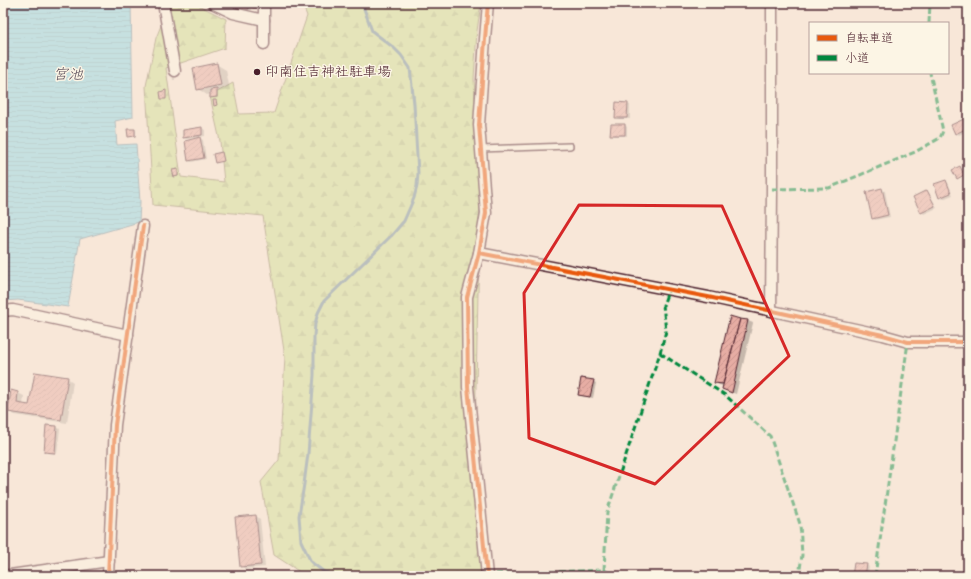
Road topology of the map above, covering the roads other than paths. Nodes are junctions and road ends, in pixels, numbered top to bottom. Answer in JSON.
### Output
{"nodes":[{"id":1,"x":163,"y":3,"type":"edge"},
{"id":2,"x":212,"y":3,"type":"edge"},
{"id":3,"x":264,"y":3,"type":"edge"},
{"id":4,"x":488,"y":3,"type":"edge"},
{"id":5,"x":772,"y":3,"type":"edge"},
{"id":6,"x":264,"y":20,"type":"junction"},
{"id":7,"x":264,"y":44,"type":"dead end"},
{"id":8,"x":175,"y":71,"type":"dead end"},
{"id":9,"x":570,"y":146,"type":"dead end"},
{"id":10,"x":481,"y":149,"type":"junction"},
{"id":11,"x":143,"y":226,"type":"dead end"},
{"id":12,"x":479,"y":253,"type":"junction"},
{"id":13,"x":3,"y":311,"type":"edge"},
{"id":14,"x":771,"y":311,"type":"junction"},
{"id":15,"x":128,"y":335,"type":"junction"},
{"id":16,"x":968,"y":342,"type":"edge"},
{"id":17,"x":109,"y":561,"type":"junction"},
{"id":18,"x":3,"y":576,"type":"edge"},
{"id":19,"x":108,"y":576,"type":"edge"},
{"id":20,"x":487,"y":576,"type":"edge"}],
"edges":[{"from":1,"to":8,"type":"street"},
{"from":2,"to":6,"type":"street"},
{"from":3,"to":6,"type":"street"},
{"from":4,"to":10,"type":"street"},
{"from":5,"to":14,"type":"street"},
{"from":6,"to":7,"type":"street"},
{"from":9,"to":10,"type":"lane"},
{"from":10,"to":12,"type":"street"},
{"from":11,"to":15,"type":"street"},
{"from":12,"to":14,"type":"street"},
{"from":12,"to":20,"type":"street"},
{"from":13,"to":15,"type":"street"},
{"from":14,"to":16,"type":"street"},
{"from":15,"to":17,"type":"street"},
{"from":17,"to":18,"type":"street"},
{"from":17,"to":19,"type":"street"}]}
